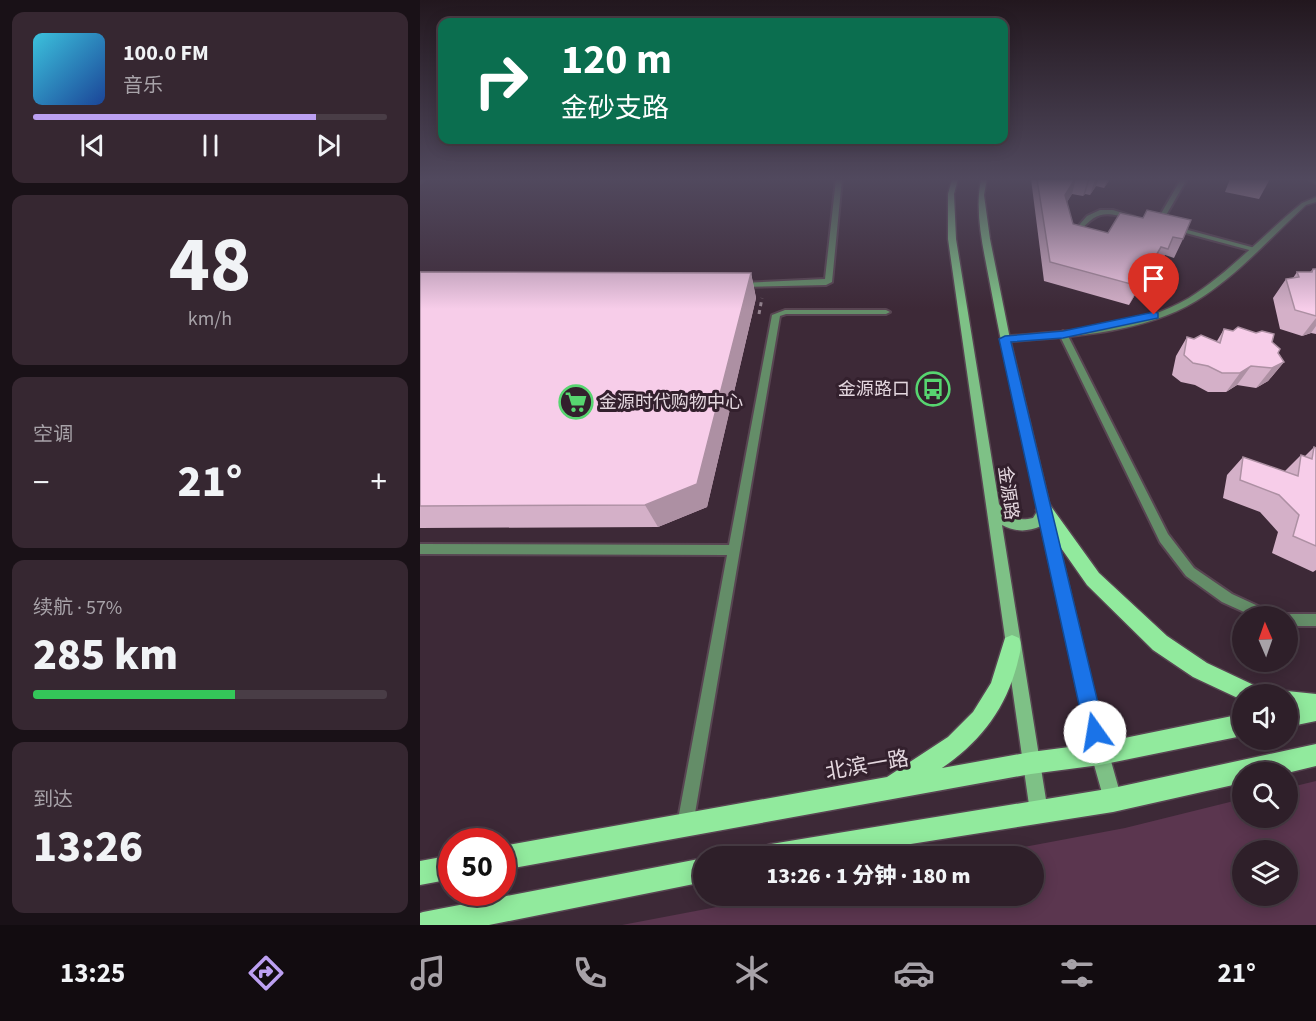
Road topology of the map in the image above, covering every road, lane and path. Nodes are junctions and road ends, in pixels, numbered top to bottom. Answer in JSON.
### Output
{"nodes":[{"id":1,"x":835,"y":222,"type":"edge"},
{"id":2,"x":952,"y":222,"type":"edge"},
{"id":3,"x":984,"y":222,"type":"edge"},
{"id":4,"x":1084,"y":222,"type":"edge"},
{"id":5,"x":1152,"y":222,"type":"edge"},
{"id":6,"x":1283,"y":222,"type":"edge"},
{"id":7,"x":1158,"y":224,"type":"joint"},
{"id":8,"x":1076,"y":232,"type":"edge"},
{"id":9,"x":1253,"y":249,"type":"junction"},
{"id":10,"x":730,"y":285,"type":"edge"},
{"id":11,"x":886,"y":312,"type":"dead end"},
{"id":12,"x":1063,"y":334,"type":"junction"},
{"id":13,"x":1005,"y":339,"type":"junction"},
{"id":14,"x":991,"y":503,"type":"junction"},
{"id":15,"x":1044,"y":510,"type":"junction"},
{"id":16,"x":420,"y":549,"type":"edge"},
{"id":17,"x":734,"y":550,"type":"junction"},
{"id":18,"x":1244,"y":606,"type":"edge"},
{"id":19,"x":1298,"y":620,"type":"edge"},
{"id":20,"x":1316,"y":620,"type":"edge"},
{"id":21,"x":1012,"y":645,"type":"junction"},
{"id":22,"x":1232,"y":685,"type":"edge"},
{"id":23,"x":1298,"y":702,"type":"edge"},
{"id":24,"x":1316,"y":704,"type":"edge"},
{"id":25,"x":1316,"y":711,"type":"edge"},
{"id":26,"x":1298,"y":714,"type":"edge"},
{"id":27,"x":1232,"y":727,"type":"edge"},
{"id":28,"x":1100,"y":754,"type":"junction"},
{"id":29,"x":1316,"y":755,"type":"edge"},
{"id":30,"x":1031,"y":763,"type":"junction"},
{"id":31,"x":890,"y":788,"type":"junction"},
{"id":32,"x":1113,"y":800,"type":"junction"},
{"id":33,"x":1039,"y":812,"type":"junction"},
{"id":34,"x":685,"y":825,"type":"junction"},
{"id":35,"x":832,"y":846,"type":"edge"},
{"id":36,"x":516,"y":855,"type":"edge"},
{"id":37,"x":438,"y":870,"type":"edge"},
{"id":38,"x":693,"y":872,"type":"edge"},
{"id":39,"x":420,"y":873,"type":"edge"},
{"id":40,"x":423,"y":925,"type":"edge"}],
"edges":[{"from":1,"to":10,"type":"lane"},
{"from":2,"to":14,"type":"main road","name":"金源路"},
{"from":3,"to":13,"type":"main road","name":"金源路"},
{"from":4,"to":8,"type":"lane"},
{"from":5,"to":7,"type":"lane"},
{"from":6,"to":9,"type":"street"},
{"from":7,"to":9,"type":"lane"},
{"from":9,"to":12,"type":"street"},
{"from":11,"to":17,"type":"lane"},
{"from":12,"to":13,"type":"street"},
{"from":12,"to":18,"type":"lane"},
{"from":13,"to":15,"type":"main road","name":"金源路"},
{"from":14,"to":15,"type":"main road"},
{"from":14,"to":21,"type":"main road","name":"金源路"},
{"from":15,"to":22,"type":"main road"},
{"from":15,"to":28,"type":"main road","name":"金源路"},
{"from":16,"to":17,"type":"lane"},
{"from":17,"to":34,"type":"lane"},
{"from":19,"to":20,"type":"lane"},
{"from":21,"to":30,"type":"main road","name":"金源路"},
{"from":21,"to":31,"type":"main road"},
{"from":23,"to":24,"type":"main road"},
{"from":25,"to":26,"type":"main road"},
{"from":27,"to":28,"type":"main road","name":"北滨一路"},
{"from":28,"to":30,"type":"main road","name":"北滨一路"},
{"from":28,"to":32,"type":"main road","name":"金源路"},
{"from":29,"to":32,"type":"main road"},
{"from":30,"to":31,"type":"main road","name":"北滨一路"},
{"from":30,"to":33,"type":"main road","name":"金源路"},
{"from":31,"to":34,"type":"main road","name":"北滨一路"},
{"from":32,"to":33,"type":"main road"},
{"from":33,"to":35,"type":"main road"},
{"from":34,"to":36,"type":"main road","name":"北滨一路"},
{"from":37,"to":39,"type":"main road"},
{"from":38,"to":40,"type":"main road"}]}
